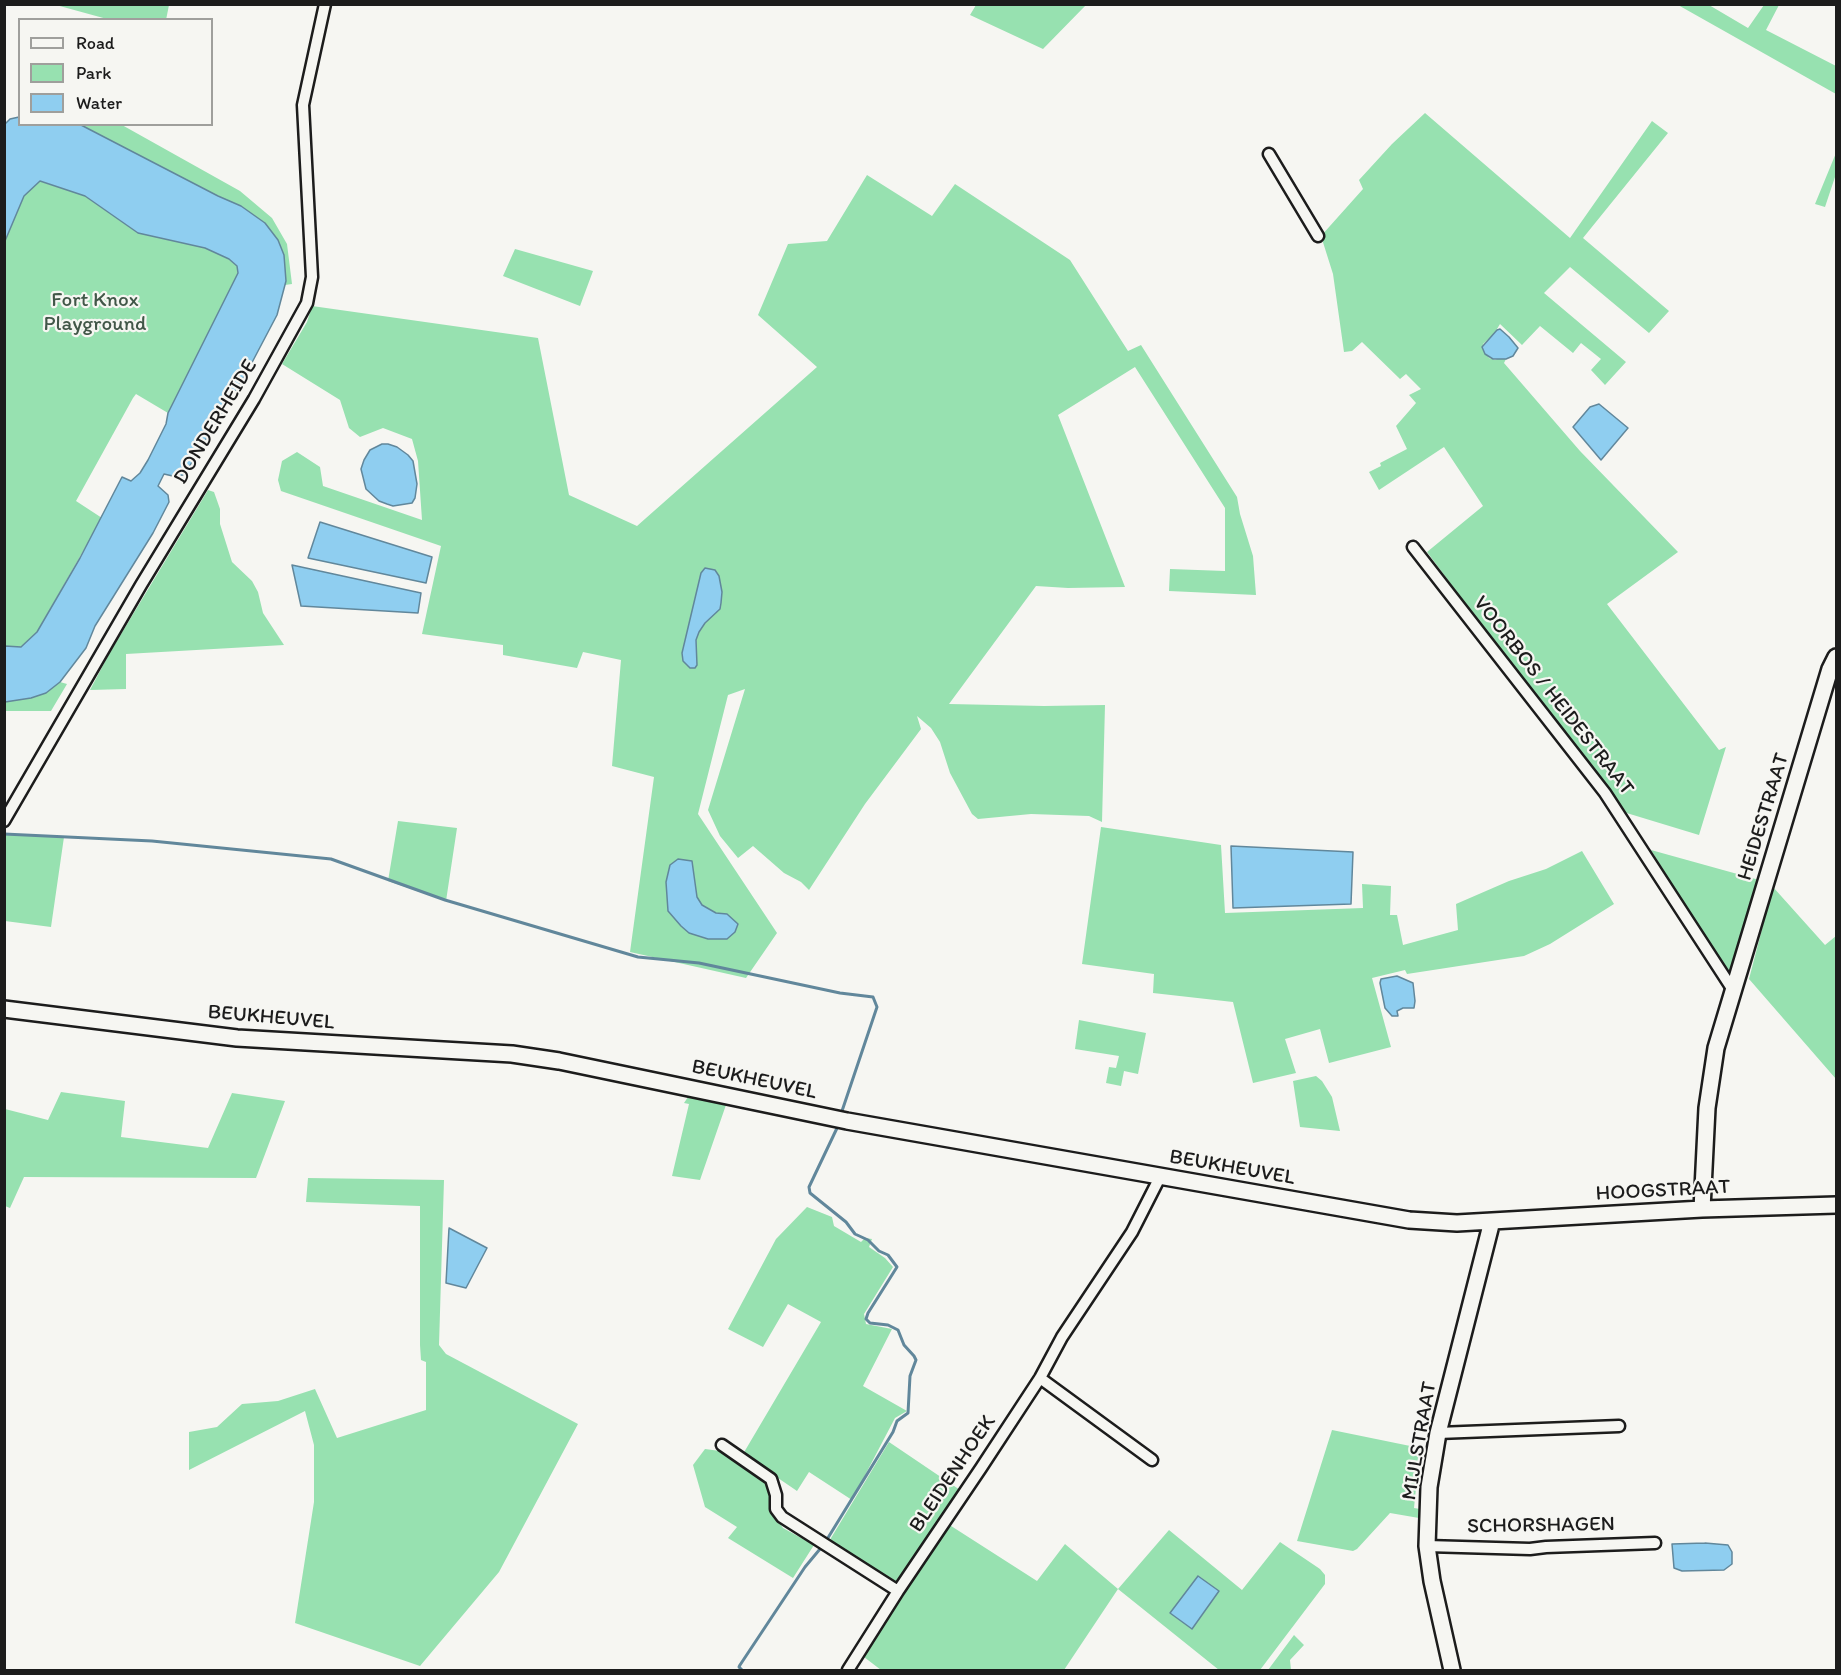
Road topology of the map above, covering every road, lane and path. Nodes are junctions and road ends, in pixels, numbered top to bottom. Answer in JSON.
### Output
{"nodes":[{"id":1,"x":325,"y":4,"type":"edge"},
{"id":2,"x":1269,"y":154,"type":"dead end"},
{"id":3,"x":1318,"y":236,"type":"dead end"},
{"id":4,"x":1413,"y":547,"type":"dead end"},
{"id":5,"x":1836,"y":657,"type":"edge"},
{"id":6,"x":4,"y":821,"type":"edge"},
{"id":7,"x":1733,"y":990,"type":"junction"},
{"id":8,"x":4,"y":1009,"type":"edge"},
{"id":9,"x":1160,"y":1177,"type":"junction"},
{"id":10,"x":1836,"y":1205,"type":"edge"},
{"id":11,"x":1702,"y":1209,"type":"junction"},
{"id":12,"x":1492,"y":1221,"type":"junction"},
{"id":13,"x":1040,"y":1377,"type":"junction"},
{"id":14,"x":1619,"y":1426,"type":"dead end"},
{"id":15,"x":1438,"y":1433,"type":"junction"},
{"id":16,"x":722,"y":1445,"type":"dead end"},
{"id":17,"x":1152,"y":1460,"type":"dead end"},
{"id":18,"x":1654,"y":1544,"type":"dead end"},
{"id":19,"x":1427,"y":1546,"type":"junction"},
{"id":20,"x":898,"y":1591,"type":"junction"},
{"id":21,"x":848,"y":1671,"type":"edge"},
{"id":22,"x":1452,"y":1671,"type":"edge"}],
"edges":[{"from":1,"to":6,"type":"street","name":"DONDERHEIDE"},
{"from":2,"to":3,"type":"street"},
{"from":4,"to":7,"type":"street","name":"VOORBOS / HEIDESTRAAT"},
{"from":5,"to":7,"type":"street","name":"HEIDESTRAAT"},
{"from":7,"to":11,"type":"street","name":"HEIDESTRAAT"},
{"from":8,"to":9,"type":"street","name":"BEUKHEUVEL"},
{"from":9,"to":12,"type":"street","name":"BEUKHEUVEL"},
{"from":9,"to":13,"type":"street","name":"BLEIDENHOEK"},
{"from":10,"to":11,"type":"street","name":"HOOGSTRAAT"},
{"from":11,"to":12,"type":"street","name":"HOOGSTRAAT"},
{"from":12,"to":15,"type":"street","name":"MIJLSTRAAT"},
{"from":13,"to":17,"type":"street"},
{"from":13,"to":20,"type":"street","name":"BLEIDENHOEK"},
{"from":14,"to":15,"type":"street"},
{"from":15,"to":19,"type":"street","name":"MIJLSTRAAT"},
{"from":16,"to":20,"type":"street"},
{"from":18,"to":19,"type":"street","name":"SCHORSHAGEN"},
{"from":19,"to":22,"type":"street","name":"MIJLSTRAAT"},
{"from":20,"to":21,"type":"street","name":"BLEIDENHOEK"}]}
